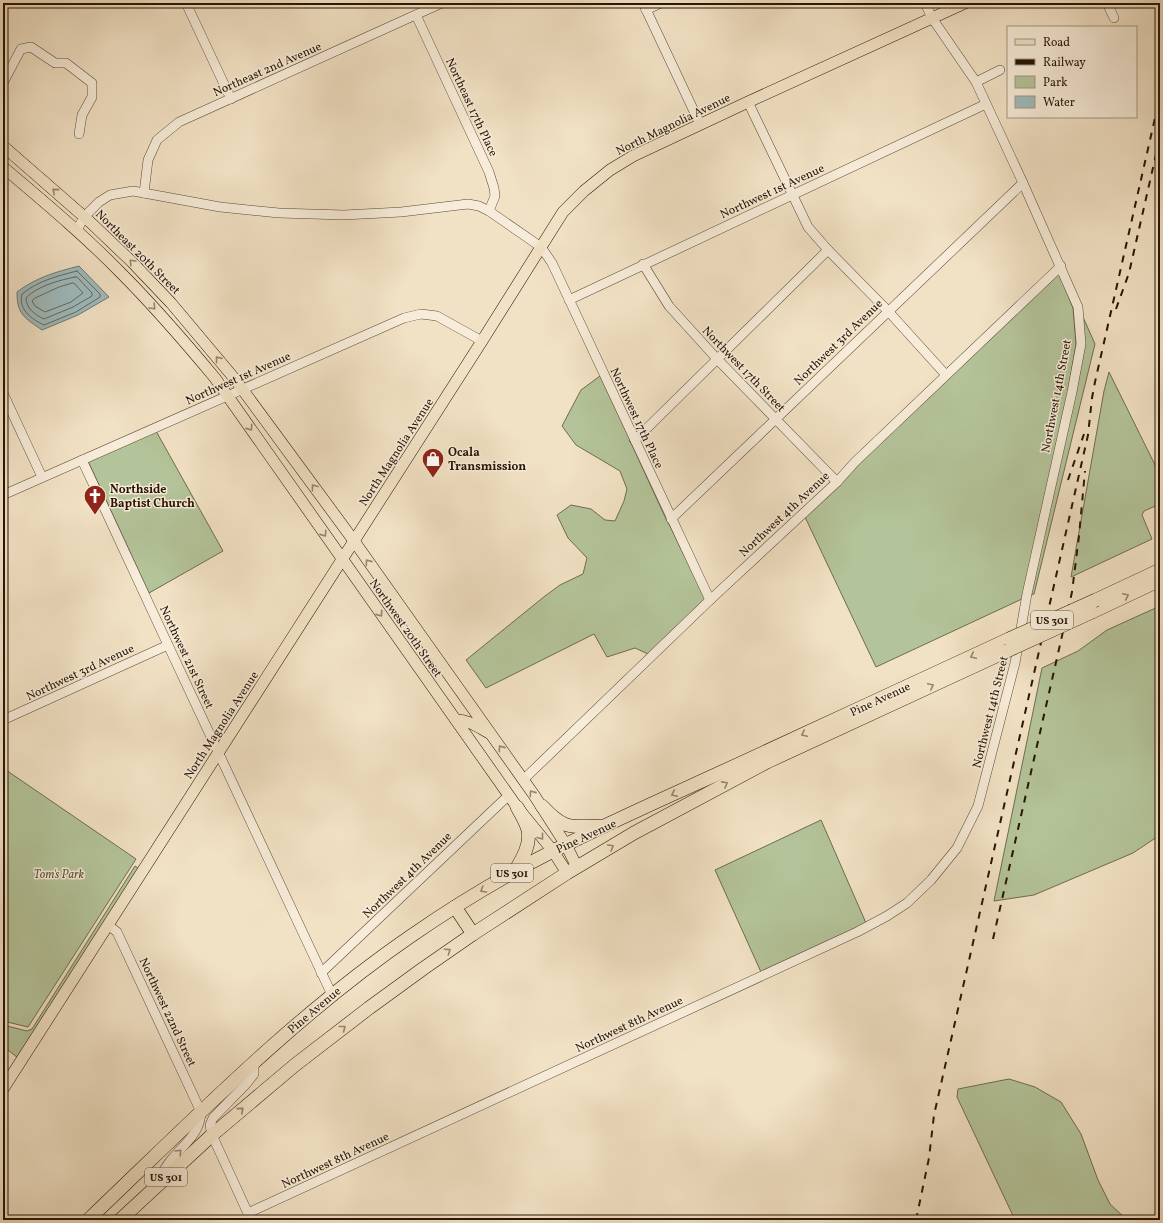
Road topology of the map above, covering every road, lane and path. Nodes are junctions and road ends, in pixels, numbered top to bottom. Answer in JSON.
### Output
{"nodes":[{"id":1,"x":186,"y":3,"type":"edge"},
{"id":2,"x":442,"y":3,"type":"edge"},
{"id":3,"x":661,"y":3,"type":"edge"},
{"id":4,"x":925,"y":3,"type":"edge"},
{"id":5,"x":965,"y":3,"type":"edge"},
{"id":6,"x":1107,"y":3,"type":"edge"},
{"id":7,"x":644,"y":6,"type":"edge"},
{"id":8,"x":416,"y":15,"type":"junction"},
{"id":9,"x":932,"y":18,"type":"junction"},
{"id":10,"x":1114,"y":18,"type":"dead end"},
{"id":11,"x":1000,"y":70,"type":"dead end"},
{"id":12,"x":976,"y":82,"type":"junction"},
{"id":13,"x":3,"y":83,"type":"edge"},
{"id":14,"x":231,"y":99,"type":"junction"},
{"id":15,"x":748,"y":102,"type":"junction"},
{"id":16,"x":986,"y":104,"type":"junction"},
{"id":17,"x":700,"y":124,"type":"junction"},
{"id":18,"x":79,"y":134,"type":"dead end"},
{"id":19,"x":3,"y":146,"type":"edge"},
{"id":20,"x":3,"y":167,"type":"edge"},
{"id":21,"x":1023,"y":183,"type":"junction"},
{"id":22,"x":144,"y":193,"type":"junction"},
{"id":23,"x":793,"y":195,"type":"junction"},
{"id":24,"x":489,"y":211,"type":"junction"},
{"id":25,"x":84,"y":217,"type":"junction"},
{"id":26,"x":77,"y":230,"type":"junction"},
{"id":27,"x":541,"y":247,"type":"junction"},
{"id":28,"x":828,"y":250,"type":"junction"},
{"id":29,"x":643,"y":264,"type":"junction"},
{"id":30,"x":1061,"y":266,"type":"junction"},
{"id":31,"x":569,"y":300,"type":"junction"},
{"id":32,"x":888,"y":311,"type":"junction"},
{"id":33,"x":482,"y":341,"type":"junction"},
{"id":34,"x":717,"y":359,"type":"junction"},
{"id":35,"x":946,"y":375,"type":"junction"},
{"id":36,"x":242,"y":390,"type":"junction"},
{"id":37,"x":3,"y":393,"type":"edge"},
{"id":38,"x":228,"y":396,"type":"junction"},
{"id":39,"x":776,"y":418,"type":"junction"},
{"id":40,"x":635,"y":440,"type":"junction"},
{"id":41,"x":82,"y":460,"type":"junction"},
{"id":42,"x":42,"y":477,"type":"junction"},
{"id":43,"x":837,"y":482,"type":"junction"},
{"id":44,"x":3,"y":495,"type":"edge"},
{"id":45,"x":671,"y":519,"type":"junction"},
{"id":46,"x":354,"y":541,"type":"junction"},
{"id":47,"x":342,"y":559,"type":"junction"},
{"id":48,"x":1160,"y":570,"type":"edge"},
{"id":49,"x":1160,"y":580,"type":"edge"},
{"id":50,"x":710,"y":600,"type":"junction"},
{"id":51,"x":1094,"y":606,"type":"junction"},
{"id":52,"x":168,"y":645,"type":"junction"},
{"id":53,"x":1008,"y":645,"type":"junction"},
{"id":54,"x":3,"y":720,"type":"edge"},
{"id":55,"x":456,"y":720,"type":"junction"},
{"id":56,"x":491,"y":734,"type":"junction"},
{"id":57,"x":219,"y":753,"type":"junction"},
{"id":58,"x":523,"y":780,"type":"junction"},
{"id":59,"x":695,"y":784,"type":"junction"},
{"id":60,"x":509,"y":795,"type":"junction"},
{"id":61,"x":701,"y":797,"type":"junction"},
{"id":62,"x":517,"y":806,"type":"junction"},
{"id":63,"x":542,"y":806,"type":"junction"},
{"id":64,"x":978,"y":806,"type":"joint"},
{"id":65,"x":607,"y":826,"type":"junction"},
{"id":66,"x":566,"y":845,"type":"junction"},
{"id":67,"x":553,"y":851,"type":"junction"},
{"id":68,"x":572,"y":870,"type":"junction"},
{"id":69,"x":515,"y":872,"type":"junction"},
{"id":70,"x":455,"y":907,"type":"junction"},
{"id":71,"x":108,"y":924,"type":"junction"},
{"id":72,"x":473,"y":934,"type":"junction"},
{"id":73,"x":322,"y":973,"type":"junction"},
{"id":74,"x":332,"y":994,"type":"junction"},
{"id":75,"x":254,"y":1063,"type":"junction"},
{"id":76,"x":3,"y":1089,"type":"edge"},
{"id":77,"x":201,"y":1112,"type":"junction"},
{"id":78,"x":212,"y":1135,"type":"junction"},
{"id":79,"x":147,"y":1194,"type":"junction"},
{"id":80,"x":250,"y":1217,"type":"edge"},
{"id":81,"x":88,"y":1220,"type":"edge"},
{"id":82,"x":120,"y":1220,"type":"edge"}],
"edges":[{"from":1,"to":14,"type":"street"},
{"from":2,"to":8,"type":"street","name":"Northeast 2nd Avenue"},
{"from":3,"to":7,"type":"street"},
{"from":4,"to":9,"type":"street","name":"Northwest 14th Street"},
{"from":5,"to":9,"type":"main road","name":"North Magnolia Avenue"},
{"from":6,"to":10,"type":"street"},
{"from":7,"to":17,"type":"street"},
{"from":8,"to":14,"type":"street","name":"Northeast 2nd Avenue"},
{"from":8,"to":24,"type":"street","name":"Northeast 17th Place"},
{"from":9,"to":12,"type":"street","name":"Northwest 14th Street"},
{"from":9,"to":15,"type":"main road","name":"North Magnolia Avenue"},
{"from":11,"to":12,"type":"street"},
{"from":12,"to":16,"type":"street","name":"Northwest 14th Street"},
{"from":13,"to":18,"type":"street"},
{"from":14,"to":22,"type":"street","name":"Northeast 2nd Avenue"},
{"from":15,"to":17,"type":"main road","name":"North Magnolia Avenue"},
{"from":15,"to":23,"type":"street"},
{"from":16,"to":21,"type":"street","name":"Northwest 14th Street"},
{"from":16,"to":23,"type":"street","name":"Northwest 1st Avenue"},
{"from":17,"to":27,"type":"main road","name":"North Magnolia Avenue"},
{"from":25,"to":19,"type":"main road","name":"Northeast 20th Street","one_way":true},
{"from":20,"to":26,"type":"main road"},
{"from":21,"to":30,"type":"street","name":"Northwest 14th Street"},
{"from":21,"to":32,"type":"street","name":"Northwest 3rd Avenue"},
{"from":22,"to":24,"type":"street"},
{"from":22,"to":25,"type":"street"},
{"from":23,"to":28,"type":"street"},
{"from":23,"to":29,"type":"street","name":"Northwest 1st Avenue"},
{"from":24,"to":27,"type":"street"},
{"from":25,"to":26,"type":"street"},
{"from":36,"to":25,"type":"main road","name":"Northeast 20th Street","one_way":true},
{"from":26,"to":38,"type":"main road","one_way":true},
{"from":27,"to":31,"type":"street","name":"Northwest 17th Place"},
{"from":27,"to":33,"type":"main road","name":"North Magnolia Avenue"},
{"from":28,"to":32,"type":"street"},
{"from":28,"to":34,"type":"street"},
{"from":29,"to":31,"type":"street","name":"Northwest 1st Avenue"},
{"from":29,"to":34,"type":"street","name":"Northwest 17th Street"},
{"from":30,"to":35,"type":"street","name":"Northwest 4th Avenue"},
{"from":30,"to":64,"type":"street","name":"Northwest 14th Street"},
{"from":31,"to":40,"type":"street","name":"Northwest 17th Place"},
{"from":32,"to":35,"type":"street"},
{"from":32,"to":39,"type":"street","name":"Northwest 3rd Avenue"},
{"from":33,"to":36,"type":"street","name":"Northwest 1st Avenue"},
{"from":33,"to":46,"type":"main road","name":"North Magnolia Avenue"},
{"from":34,"to":39,"type":"street","name":"Northwest 17th Street"},
{"from":34,"to":40,"type":"street"},
{"from":35,"to":43,"type":"street","name":"Northwest 4th Avenue"},
{"from":36,"to":38,"type":"street","name":"Northwest 1st Avenue"},
{"from":46,"to":36,"type":"main road","name":"Northwest 20th Street","one_way":true},
{"from":37,"to":42,"type":"street"},
{"from":38,"to":41,"type":"street","name":"Northwest 1st Avenue"},
{"from":38,"to":47,"type":"main road","name":"Northwest 20th Street","one_way":true},
{"from":39,"to":43,"type":"street","name":"Northwest 17th Street"},
{"from":39,"to":45,"type":"street","name":"Northwest 3rd Avenue"},
{"from":40,"to":45,"type":"street","name":"Northwest 17th Place"},
{"from":41,"to":42,"type":"street","name":"Northwest 1st Avenue"},
{"from":41,"to":52,"type":"street","name":"Northwest 21st Street"},
{"from":42,"to":44,"type":"street","name":"Northwest 1st Avenue"},
{"from":43,"to":50,"type":"street","name":"Northwest 4th Avenue"},
{"from":45,"to":50,"type":"street","name":"Northwest 17th Place"},
{"from":46,"to":47,"type":"main road","name":"North Magnolia Avenue"},
{"from":56,"to":46,"type":"main road","name":"Northwest 20th Street","one_way":true},
{"from":47,"to":55,"type":"main road","name":"Northwest 20th Street","one_way":true},
{"from":47,"to":57,"type":"main road","name":"North Magnolia Avenue"},
{"from":48,"to":51,"type":"highway","name":"Pine Avenue","number":"US 301"},
{"from":51,"to":49,"type":"highway","name":"Pine Avenue","number":"US 301","one_way":true},
{"from":50,"to":58,"type":"street","name":"Northwest 4th Avenue"},
{"from":51,"to":53,"type":"highway","name":"Pine Avenue","number":"US 301","bridge":true},
{"from":52,"to":54,"type":"street","name":"Northwest 3rd Avenue"},
{"from":52,"to":57,"type":"street","name":"Northwest 21st Street"},
{"from":53,"to":59,"type":"highway","name":"Pine Avenue","number":"US 301","one_way":true},
{"from":61,"to":53,"type":"highway","name":"Pine Avenue","number":"US 301","one_way":true},
{"from":55,"to":56,"type":"main road"},
{"from":55,"to":60,"type":"main road","name":"Northwest 20th Street"},
{"from":58,"to":56,"type":"main road","name":"Northwest 20th Street","one_way":true},
{"from":57,"to":71,"type":"main road","name":"North Magnolia Avenue"},
{"from":57,"to":73,"type":"street","name":"Northwest 21st Street"},
{"from":63,"to":58,"type":"main road","name":"Northwest 20th Street","one_way":true},
{"from":59,"to":61,"type":"highway"},
{"from":59,"to":65,"type":"highway","name":"Pine Avenue","number":"US 301","one_way":true},
{"from":60,"to":62,"type":"main road","name":"Northwest 20th Street"},
{"from":60,"to":73,"type":"street","name":"Northwest 4th Avenue"},
{"from":68,"to":61,"type":"highway","name":"Pine Avenue","number":"US 301","one_way":true},
{"from":62,"to":67,"type":"main road","name":"Northwest 20th Street","one_way":true},
{"from":62,"to":69,"type":"highway"},
{"from":63,"to":65,"type":"highway"},
{"from":63,"to":66,"type":"main road","name":"Northwest 20th Street"},
{"from":64,"to":80,"type":"street","name":"Northwest 8th Avenue"},
{"from":65,"to":66,"type":"highway","name":"Pine Avenue","number":"US 301"},
{"from":66,"to":67,"type":"highway","name":"Pine Avenue","number":"US 301"},
{"from":66,"to":68,"type":"main road","name":"Northwest 20th Street"},
{"from":67,"to":68,"type":"main road","name":"Northwest 20th Street"},
{"from":67,"to":69,"type":"highway","name":"Pine Avenue","number":"US 301"},
{"from":68,"to":72,"type":"highway","name":"Pine Avenue","number":"US 301"},
{"from":69,"to":70,"type":"highway","name":"Pine Avenue","number":"US 301","one_way":true},
{"from":70,"to":72,"type":"highway"},
{"from":70,"to":74,"type":"highway","name":"Pine Avenue","number":"US 301"},
{"from":71,"to":76,"type":"main road","name":"North Magnolia Avenue"},
{"from":71,"to":77,"type":"street","name":"Northwest 22nd Street"},
{"from":78,"to":72,"type":"highway","name":"Pine Avenue","number":"US 301","one_way":true},
{"from":73,"to":74,"type":"street","name":"Northwest 21st Street"},
{"from":74,"to":75,"type":"highway","name":"Pine Avenue","number":"US 301"},
{"from":75,"to":77,"type":"highway","name":"Pine Avenue","number":"US 301"},
{"from":75,"to":78,"type":"street"},
{"from":79,"to":77,"type":"street","one_way":true},
{"from":77,"to":81,"type":"highway","name":"Pine Avenue","number":"US 301"},
{"from":78,"to":79,"type":"highway","name":"Pine Avenue","number":"US 301"},
{"from":78,"to":80,"type":"street"},
{"from":79,"to":82,"type":"highway","name":"Pine Avenue","number":"US 301"}]}
